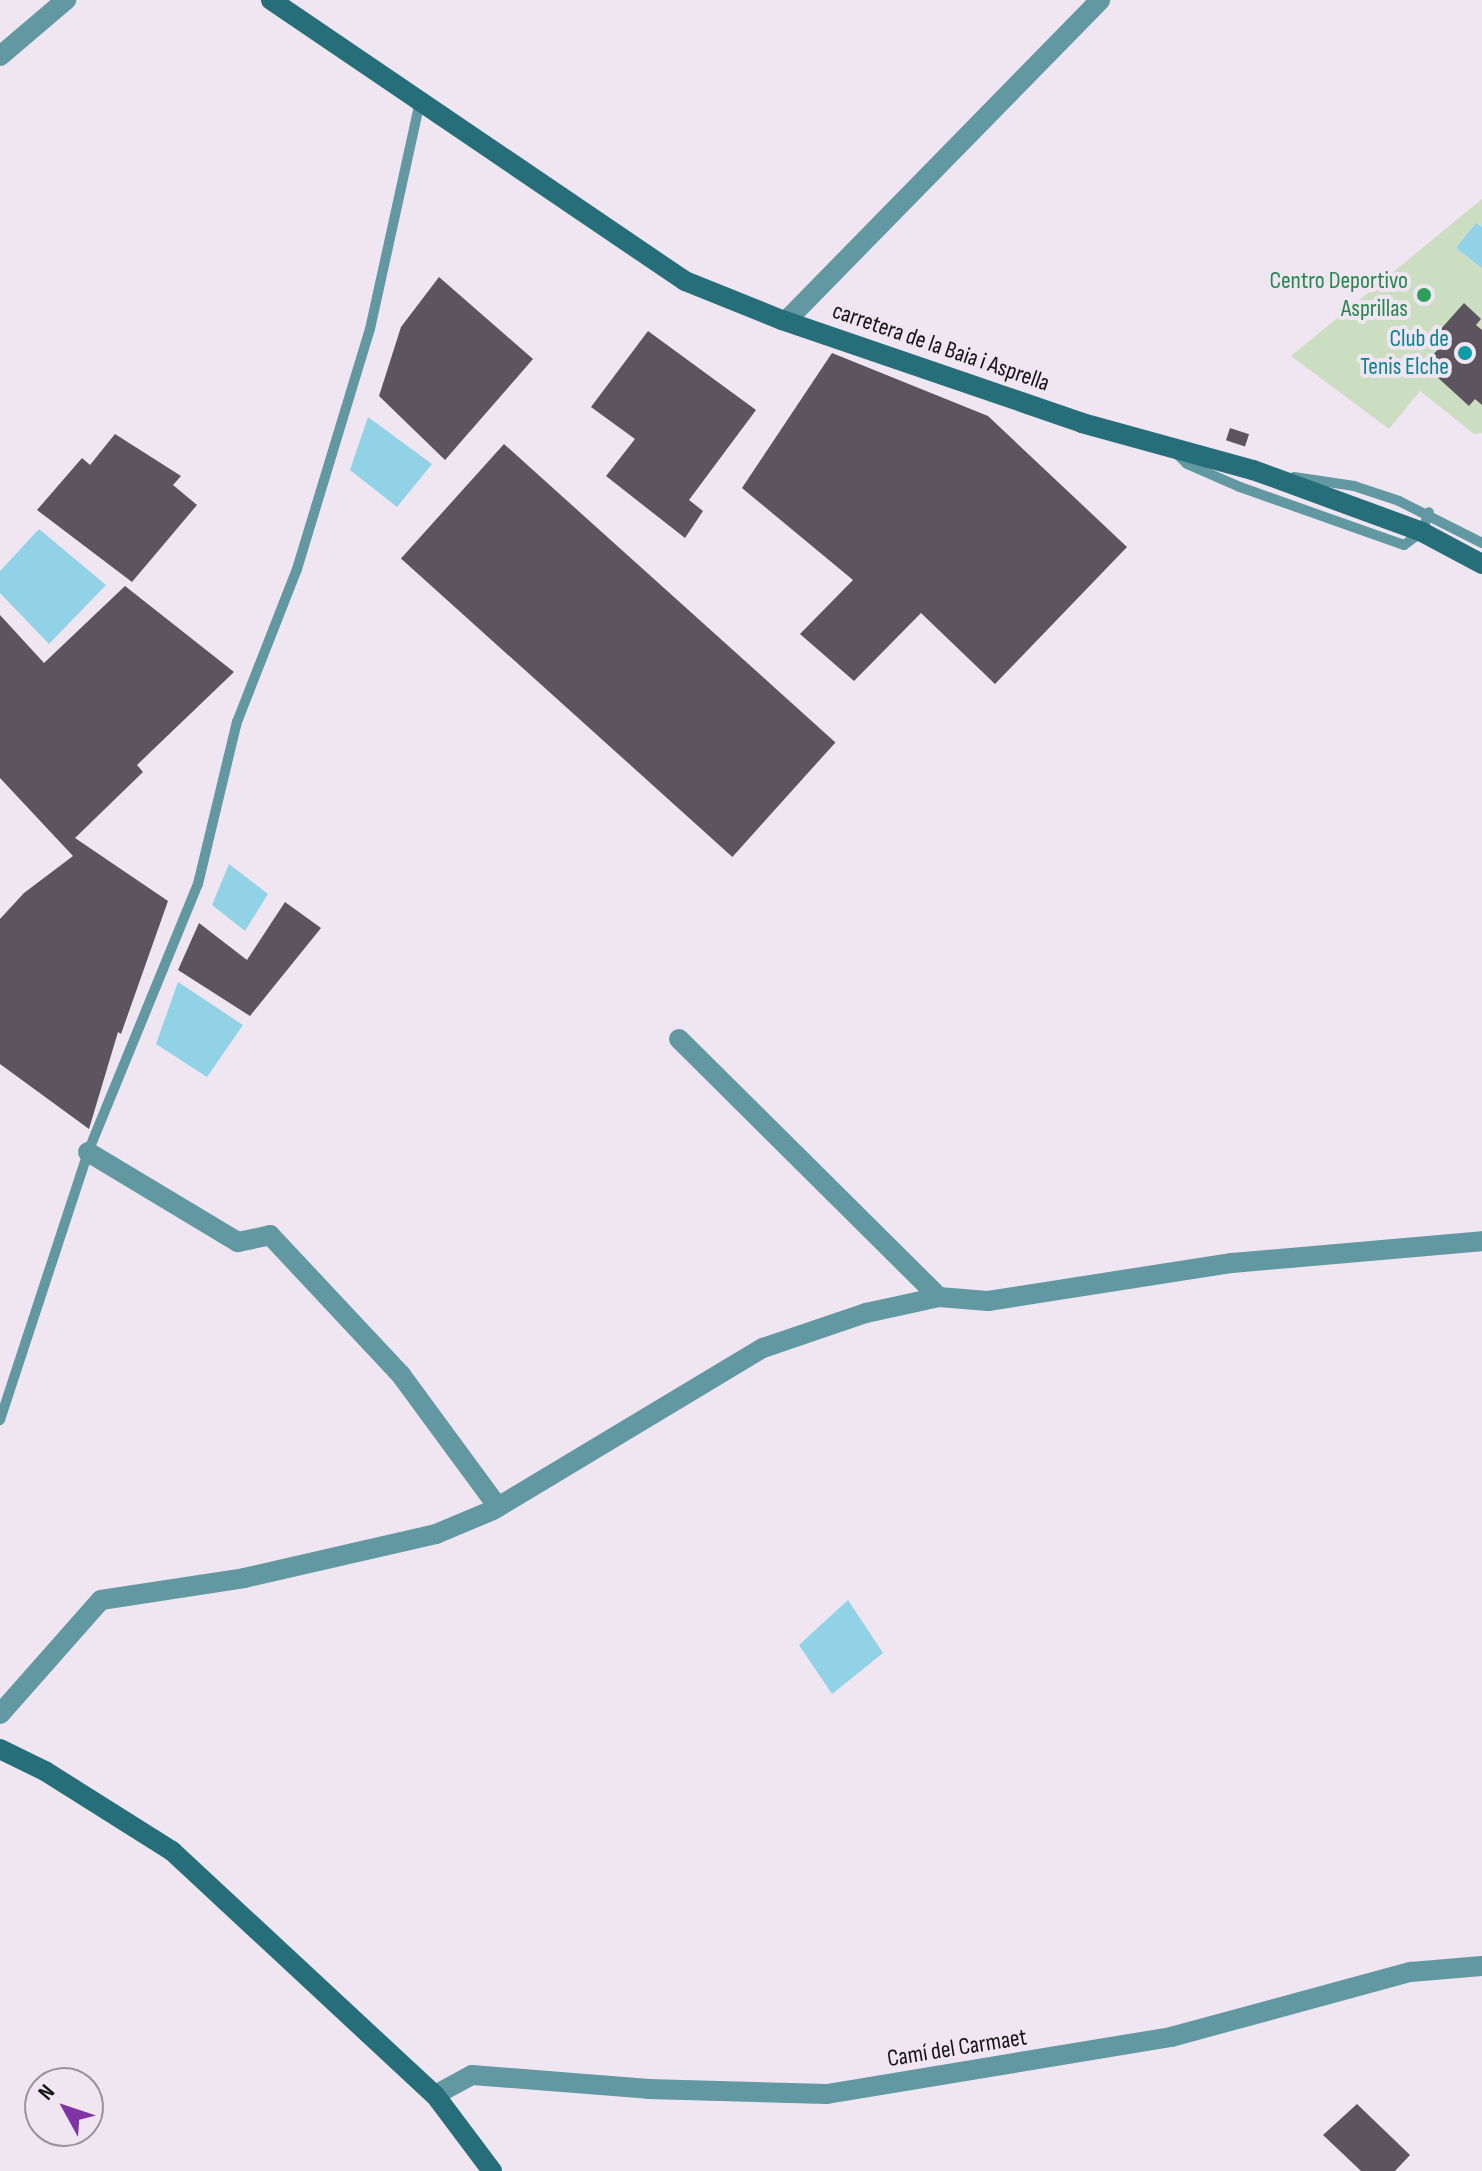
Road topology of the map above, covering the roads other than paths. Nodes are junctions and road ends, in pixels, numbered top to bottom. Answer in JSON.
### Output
{"nodes":[{"id":1,"x":66,"y":0,"type":"edge"},
{"id":2,"x":271,"y":0,"type":"edge"},
{"id":3,"x":1100,"y":0,"type":"edge"},
{"id":4,"x":0,"y":56,"type":"edge"},
{"id":5,"x":420,"y":101,"type":"junction"},
{"id":6,"x":786,"y":321,"type":"junction"},
{"id":7,"x":1171,"y":448,"type":"junction"},
{"id":8,"x":1350,"y":495,"type":"junction"},
{"id":9,"x":1426,"y":522,"type":"junction"},
{"id":10,"x":1346,"y":526,"type":"junction"},
{"id":11,"x":1482,"y":543,"type":"edge"},
{"id":12,"x":1482,"y":564,"type":"edge"},
{"id":13,"x":679,"y":1039,"type":"dead end"},
{"id":14,"x":88,"y":1152,"type":"junction"},
{"id":15,"x":1482,"y":1241,"type":"edge"},
{"id":16,"x":939,"y":1297,"type":"junction"},
{"id":17,"x":0,"y":1420,"type":"edge"},
{"id":18,"x":498,"y":1507,"type":"junction"},
{"id":19,"x":0,"y":1714,"type":"edge"},
{"id":20,"x":0,"y":1749,"type":"edge"},
{"id":21,"x":1482,"y":1966,"type":"edge"},
{"id":22,"x":435,"y":2095,"type":"junction"},
{"id":23,"x":492,"y":2171,"type":"edge"}],
"edges":[{"from":1,"to":4,"type":"street"},
{"from":2,"to":5,"type":"main road","name":"carretera de la Baia i Asprella"},
{"from":3,"to":6,"type":"street"},
{"from":5,"to":6,"type":"main road","name":"carretera de la Baia i Asprella"},
{"from":5,"to":14,"type":"lane"},
{"from":6,"to":7,"type":"main road","name":"carretera de la Baia i Asprella"},
{"from":7,"to":8,"type":"main road","name":"carretera de la Baia i Asprella"},
{"from":7,"to":10,"type":"lane"},
{"from":8,"to":9,"type":"main road","name":"carretera de la Baia i Asprella"},
{"from":8,"to":10,"type":"lane"},
{"from":9,"to":10,"type":"lane"},
{"from":9,"to":11,"type":"lane"},
{"from":9,"to":12,"type":"main road","name":"carretera de la Baia i Asprella"},
{"from":13,"to":16,"type":"street"},
{"from":14,"to":17,"type":"lane"},
{"from":14,"to":18,"type":"street"},
{"from":15,"to":16,"type":"street"},
{"from":16,"to":18,"type":"street"},
{"from":18,"to":19,"type":"street"},
{"from":20,"to":22,"type":"main road"},
{"from":21,"to":22,"type":"street","name":"Camí del Carmaet"},
{"from":22,"to":23,"type":"main road"}]}
